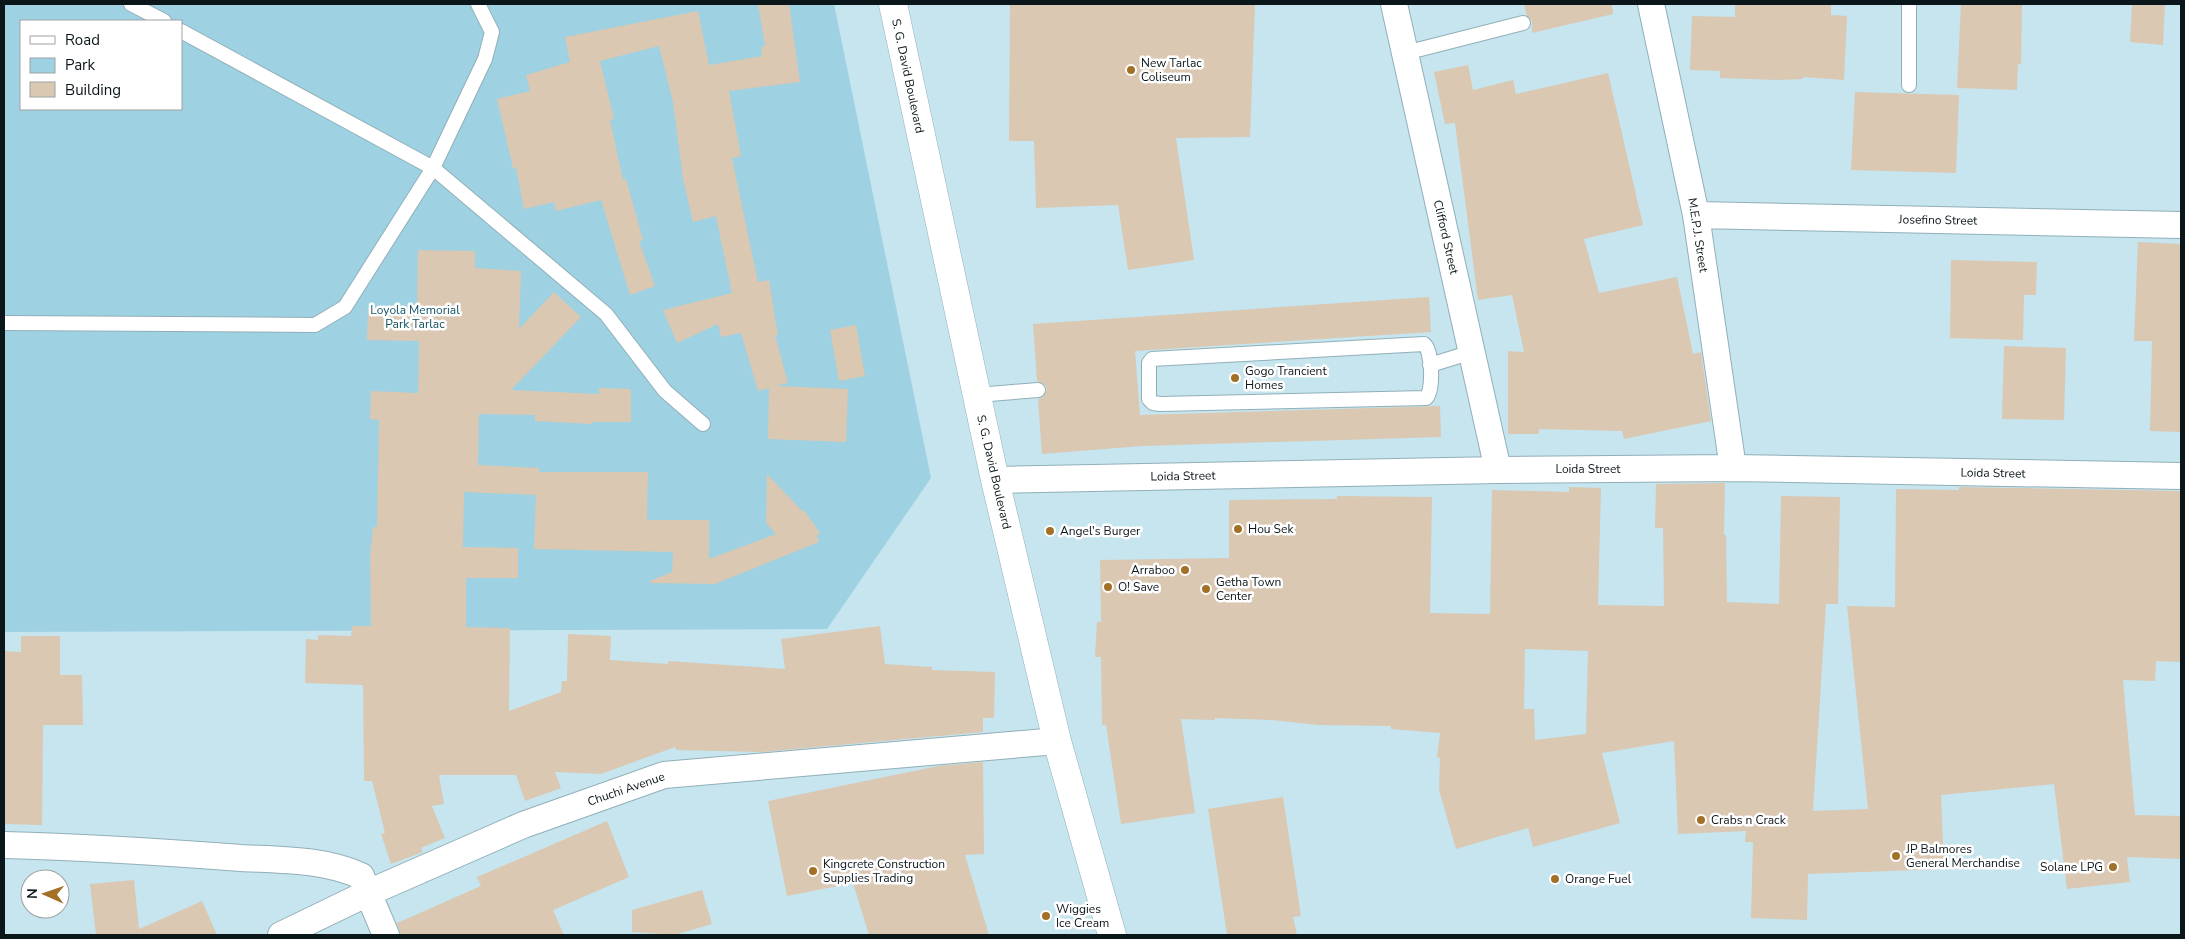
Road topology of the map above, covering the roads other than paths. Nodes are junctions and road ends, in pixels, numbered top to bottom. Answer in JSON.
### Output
{"nodes":[{"id":1,"x":131,"y":4,"type":"edge"},
{"id":2,"x":478,"y":4,"type":"edge"},
{"id":3,"x":893,"y":4,"type":"edge"},
{"id":4,"x":1394,"y":4,"type":"edge"},
{"id":5,"x":1651,"y":4,"type":"edge"},
{"id":6,"x":1909,"y":4,"type":"edge"},
{"id":7,"x":162,"y":20,"type":"edge"},
{"id":8,"x":1523,"y":23,"type":"dead end"},
{"id":9,"x":182,"y":31,"type":"edge"},
{"id":10,"x":1405,"y":53,"type":"junction"},
{"id":11,"x":1909,"y":85,"type":"dead end"},
{"id":12,"x":433,"y":168,"type":"junction"},
{"id":13,"x":1696,"y":216,"type":"junction"},
{"id":14,"x":2181,"y":225,"type":"edge"},
{"id":15,"x":4,"y":323,"type":"edge"},
{"id":16,"x":1472,"y":352,"type":"junction"},
{"id":17,"x":1430,"y":365,"type":"junction"},
{"id":18,"x":1038,"y":390,"type":"dead end"},
{"id":19,"x":977,"y":395,"type":"junction"},
{"id":20,"x":703,"y":424,"type":"dead end"},
{"id":21,"x":1732,"y":468,"type":"junction"},
{"id":22,"x":1498,"y":470,"type":"junction"},
{"id":23,"x":2181,"y":476,"type":"edge"},
{"id":24,"x":995,"y":480,"type":"junction"},
{"id":25,"x":1057,"y":741,"type":"junction"},
{"id":26,"x":4,"y":845,"type":"edge"},
{"id":27,"x":368,"y":892,"type":"junction"},
{"id":28,"x":281,"y":935,"type":"edge"},
{"id":29,"x":386,"y":935,"type":"edge"},
{"id":30,"x":1112,"y":935,"type":"edge"}],
"edges":[{"from":1,"to":7,"type":"lane"},
{"from":2,"to":12,"type":"lane"},
{"from":3,"to":19,"type":"street","name":"S. G. David Boulevard"},
{"from":4,"to":10,"type":"street","name":"Clifford Street"},
{"from":5,"to":13,"type":"street","name":"M.E.P.J. Street"},
{"from":6,"to":11,"type":"lane"},
{"from":8,"to":10,"type":"lane"},
{"from":9,"to":12,"type":"lane"},
{"from":10,"to":16,"type":"street","name":"Clifford Street"},
{"from":12,"to":15,"type":"lane"},
{"from":12,"to":20,"type":"lane"},
{"from":13,"to":14,"type":"street","name":"Josefino Street"},
{"from":13,"to":21,"type":"street","name":"M.E.P.J. Street"},
{"from":16,"to":17,"type":"lane"},
{"from":16,"to":22,"type":"street","name":"Clifford Street"},
{"from":17,"to":17,"type":"lane"},
{"from":18,"to":19,"type":"lane"},
{"from":19,"to":24,"type":"street","name":"S. G. David Boulevard"},
{"from":21,"to":22,"type":"street","name":"Loida Street"},
{"from":21,"to":23,"type":"street","name":"Loida Street"},
{"from":22,"to":24,"type":"street","name":"Loida Street"},
{"from":24,"to":25,"type":"street","name":"S. G. David Boulevard"},
{"from":25,"to":27,"type":"street","name":"Chuchi Avenue"},
{"from":25,"to":30,"type":"street","name":"S. G. David Boulevard"},
{"from":26,"to":27,"type":"street"},
{"from":27,"to":28,"type":"street","name":"Chuchi Avenue"},
{"from":27,"to":29,"type":"street"}]}
